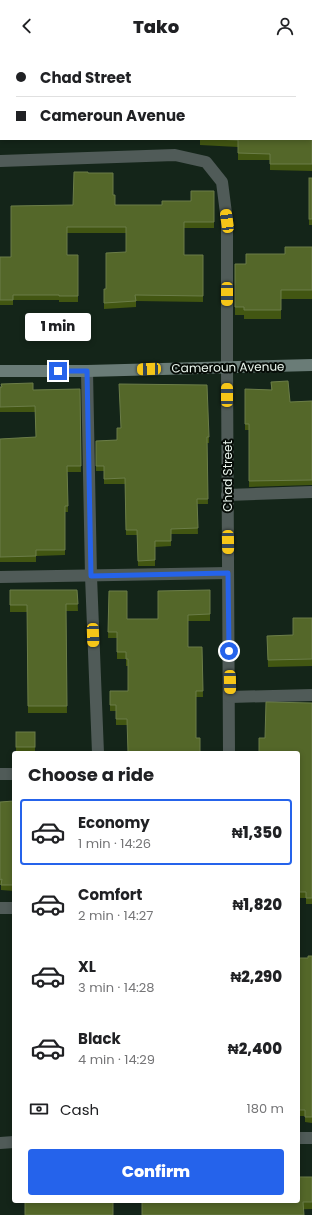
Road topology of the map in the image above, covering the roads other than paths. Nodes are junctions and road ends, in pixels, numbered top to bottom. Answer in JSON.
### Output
{"nodes":[{"id":1,"x":0,"y":160,"type":"edge"},
{"id":2,"x":312,"y":365,"type":"edge"},
{"id":3,"x":227,"y":367,"type":"junction"},
{"id":4,"x":0,"y":371,"type":"edge"},
{"id":5,"x":87,"y":371,"type":"junction"},
{"id":6,"x":312,"y":492,"type":"edge"},
{"id":7,"x":227,"y":495,"type":"junction"},
{"id":8,"x":228,"y":573,"type":"junction"},
{"id":9,"x":91,"y":576,"type":"junction"},
{"id":10,"x":0,"y":577,"type":"edge"},
{"id":11,"x":312,"y":695,"type":"edge"},
{"id":12,"x":230,"y":697,"type":"junction"},
{"id":13,"x":98,"y":751,"type":"edge"},
{"id":14,"x":229,"y":751,"type":"edge"},
{"id":15,"x":0,"y":774,"type":"edge"},
{"id":16,"x":12,"y":774,"type":"edge"},
{"id":17,"x":0,"y":908,"type":"edge"},
{"id":18,"x":12,"y":908,"type":"edge"},
{"id":19,"x":300,"y":1138,"type":"edge"},
{"id":20,"x":312,"y":1138,"type":"edge"},
{"id":21,"x":12,"y":1142,"type":"edge"},
{"id":22,"x":0,"y":1143,"type":"edge"}],
"edges":[{"from":1,"to":3,"type":"street","name":"Chad Street"},
{"from":2,"to":3,"type":"street","name":"Cameroun Avenue"},
{"from":3,"to":5,"type":"street","name":"Cameroun Avenue"},
{"from":3,"to":7,"type":"street","name":"Chad Street"},
{"from":4,"to":5,"type":"street","name":"Cameroun Avenue"},
{"from":5,"to":9,"type":"street"},
{"from":6,"to":7,"type":"street"},
{"from":7,"to":8,"type":"street","name":"Chad Street"},
{"from":8,"to":9,"type":"street"},
{"from":8,"to":12,"type":"street","name":"Chad Street"},
{"from":9,"to":10,"type":"street"},
{"from":9,"to":13,"type":"street"},
{"from":11,"to":12,"type":"street"},
{"from":12,"to":14,"type":"street","name":"Chad Street"},
{"from":15,"to":16,"type":"street"},
{"from":17,"to":18,"type":"street"},
{"from":19,"to":20,"type":"street"},
{"from":21,"to":22,"type":"street"}]}
